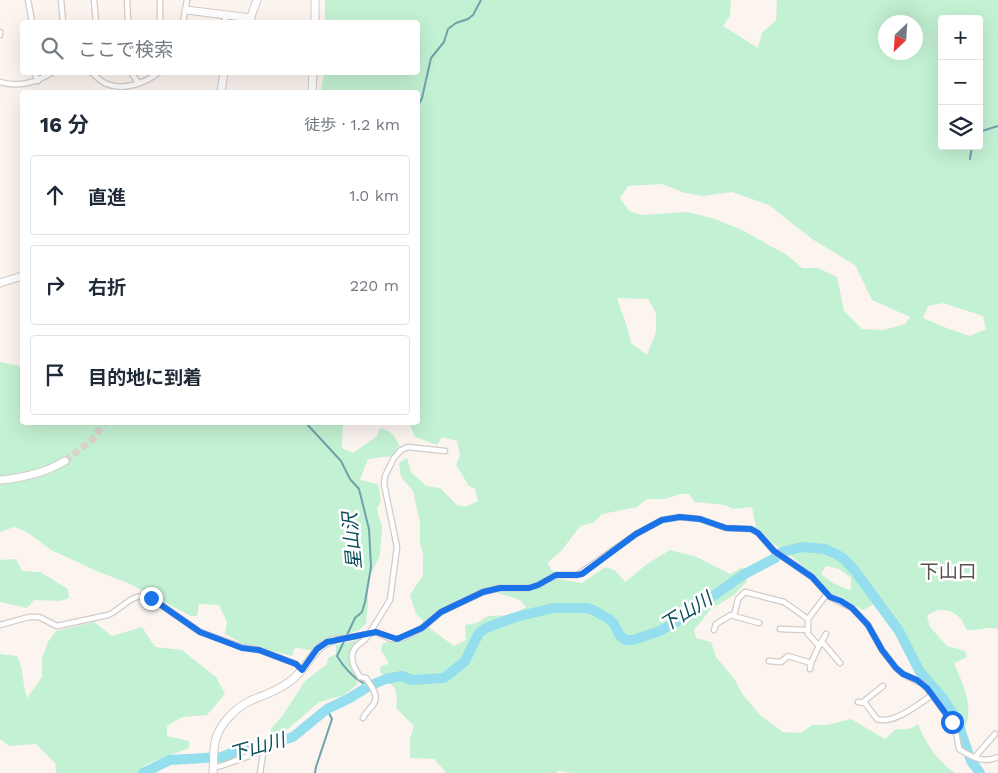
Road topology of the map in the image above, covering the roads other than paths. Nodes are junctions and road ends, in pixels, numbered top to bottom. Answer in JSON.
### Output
{"nodes":[{"id":1,"x":28,"y":0,"type":"edge"},
{"id":2,"x":61,"y":0,"type":"edge"},
{"id":3,"x":94,"y":0,"type":"edge"},
{"id":4,"x":127,"y":0,"type":"edge"},
{"id":5,"x":160,"y":0,"type":"edge"},
{"id":6,"x":187,"y":0,"type":"edge"},
{"id":7,"x":257,"y":0,"type":"edge"},
{"id":8,"x":315,"y":0,"type":"edge"},
{"id":9,"x":186,"y":10,"type":"junction"},
{"id":10,"x":225,"y":19,"type":"edge"},
{"id":11,"x":32,"y":20,"type":"edge"},
{"id":12,"x":63,"y":20,"type":"edge"},
{"id":13,"x":96,"y":20,"type":"edge"},
{"id":14,"x":128,"y":20,"type":"edge"},
{"id":15,"x":160,"y":20,"type":"edge"},
{"id":16,"x":184,"y":20,"type":"edge"},
{"id":17,"x":250,"y":20,"type":"edge"},
{"id":18,"x":314,"y":20,"type":"edge"},
{"id":19,"x":36,"y":75,"type":"edge"},
{"id":20,"x":47,"y":75,"type":"edge"},
{"id":21,"x":94,"y":75,"type":"edge"},
{"id":22,"x":133,"y":75,"type":"edge"},
{"id":23,"x":155,"y":75,"type":"edge"},
{"id":24,"x":224,"y":75,"type":"edge"},
{"id":25,"x":313,"y":75,"type":"edge"},
{"id":26,"x":38,"y":80,"type":"junction"},
{"id":27,"x":0,"y":82,"type":"edge"},
{"id":28,"x":138,"y":83,"type":"junction"},
{"id":29,"x":221,"y":90,"type":"edge"},
{"id":30,"x":312,"y":90,"type":"edge"},
{"id":31,"x":20,"y":277,"type":"edge"},
{"id":32,"x":0,"y":283,"type":"edge"},
{"id":33,"x":445,"y":451,"type":"dead end"},
{"id":34,"x":65,"y":461,"type":"tunnel mouth"},
{"id":35,"x":0,"y":480,"type":"edge"},
{"id":36,"x":827,"y":594,"type":"junction"},
{"id":37,"x":734,"y":616,"type":"junction"},
{"id":38,"x":808,"y":619,"type":"junction"},
{"id":39,"x":759,"y":623,"type":"dead end"},
{"id":40,"x":0,"y":625,"type":"edge"},
{"id":41,"x":714,"y":630,"type":"dead end"},
{"id":42,"x":780,"y":630,"type":"dead end"},
{"id":43,"x":807,"y":630,"type":"junction"},
{"id":44,"x":366,"y":634,"type":"junction"},
{"id":45,"x":826,"y":634,"type":"dead end"},
{"id":46,"x":334,"y":640,"type":"joint"},
{"id":47,"x":819,"y":644,"type":"junction"},
{"id":48,"x":769,"y":661,"type":"dead end"},
{"id":49,"x":811,"y":663,"type":"junction"},
{"id":50,"x":840,"y":663,"type":"dead end"},
{"id":51,"x":810,"y":669,"type":"dead end"},
{"id":52,"x":302,"y":670,"type":"junction"},
{"id":53,"x":883,"y":686,"type":"dead end"},
{"id":54,"x":932,"y":695,"type":"junction"},
{"id":55,"x":363,"y":718,"type":"dead end"},
{"id":56,"x":995,"y":734,"type":"dead end"},
{"id":57,"x":973,"y":756,"type":"junction"},
{"id":58,"x":998,"y":757,"type":"edge"},
{"id":59,"x":213,"y":768,"type":"edge"},
{"id":60,"x":260,"y":773,"type":"edge"}],
"edges":[{"from":1,"to":11,"type":"street"},
{"from":2,"to":12,"type":"street"},
{"from":3,"to":13,"type":"street"},
{"from":4,"to":14,"type":"street"},
{"from":5,"to":15,"type":"street"},
{"from":6,"to":9,"type":"street"},
{"from":7,"to":17,"type":"street"},
{"from":8,"to":18,"type":"street"},
{"from":9,"to":10,"type":"street"},
{"from":9,"to":16,"type":"street"},
{"from":10,"to":17,"type":"street"},
{"from":19,"to":26,"type":"street"},
{"from":20,"to":26,"type":"street"},
{"from":21,"to":28,"type":"street"},
{"from":22,"to":28,"type":"street"},
{"from":23,"to":28,"type":"street"},
{"from":24,"to":29,"type":"street"},
{"from":25,"to":30,"type":"street"},
{"from":26,"to":27,"type":"street"},
{"from":31,"to":32,"type":"street"},
{"from":33,"to":44,"type":"street"},
{"from":34,"to":35,"type":"street"},
{"from":36,"to":38,"type":"street"},
{"from":36,"to":44,"type":"street"},
{"from":36,"to":54,"type":"street"},
{"from":37,"to":38,"type":"street"},
{"from":37,"to":39,"type":"street"},
{"from":37,"to":41,"type":"street"},
{"from":38,"to":43,"type":"street"},
{"from":40,"to":52,"type":"street"},
{"from":42,"to":43,"type":"street"},
{"from":43,"to":47,"type":"street"},
{"from":44,"to":46,"type":"street"},
{"from":44,"to":55,"type":"street"},
{"from":45,"to":47,"type":"street"},
{"from":46,"to":52,"type":"street"},
{"from":47,"to":49,"type":"street"},
{"from":47,"to":50,"type":"street"},
{"from":48,"to":49,"type":"street"},
{"from":49,"to":51,"type":"street"},
{"from":52,"to":59,"type":"street"},
{"from":53,"to":54,"type":"street"},
{"from":54,"to":57,"type":"street"},
{"from":56,"to":57,"type":"street"},
{"from":57,"to":58,"type":"street"},
{"from":59,"to":60,"type":"street"}]}
